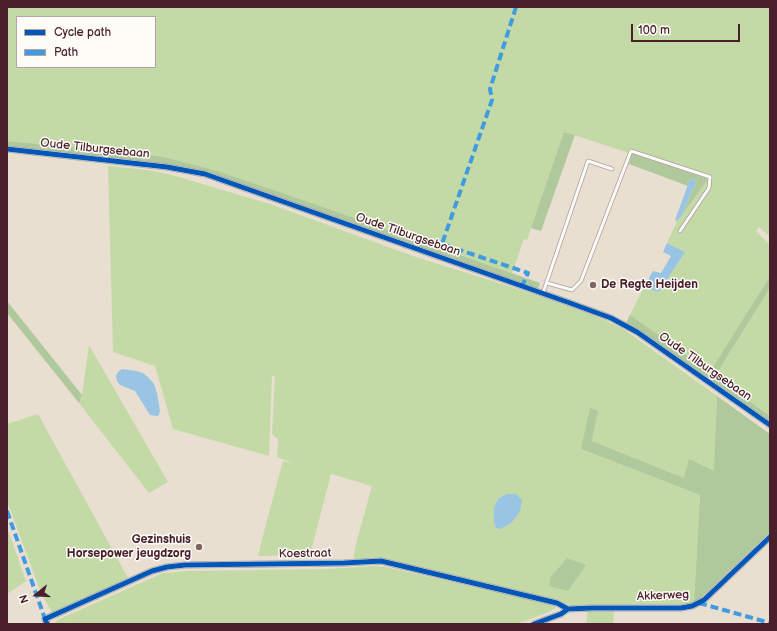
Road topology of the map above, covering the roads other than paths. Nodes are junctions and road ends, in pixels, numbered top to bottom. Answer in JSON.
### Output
{"nodes":[{"id":1,"x":7,"y":150,"type":"edge"},
{"id":2,"x":612,"y":169,"type":"dead end"},
{"id":3,"x":680,"y":232,"type":"dead end"},
{"id":4,"x":547,"y":283,"type":"junction"},
{"id":5,"x":543,"y":293,"type":"junction"},
{"id":6,"x":770,"y":425,"type":"edge"},
{"id":7,"x":770,"y":538,"type":"edge"},
{"id":8,"x":568,"y":609,"type":"junction"},
{"id":9,"x":46,"y":621,"type":"edge"},
{"id":10,"x":534,"y":624,"type":"edge"}],
"edges":[{"from":1,"to":5,"type":"street","name":"Oude Tilburgsebaan"},
{"from":2,"to":4,"type":"lane"},
{"from":3,"to":4,"type":"lane"},
{"from":4,"to":5,"type":"lane"},
{"from":5,"to":6,"type":"street","name":"Oude Tilburgsebaan"},
{"from":7,"to":8,"type":"street","name":"Akkerweg"},
{"from":8,"to":9,"type":"street","name":"Koestraat"},
{"from":8,"to":10,"type":"street","name":"Akkerweg"}]}
